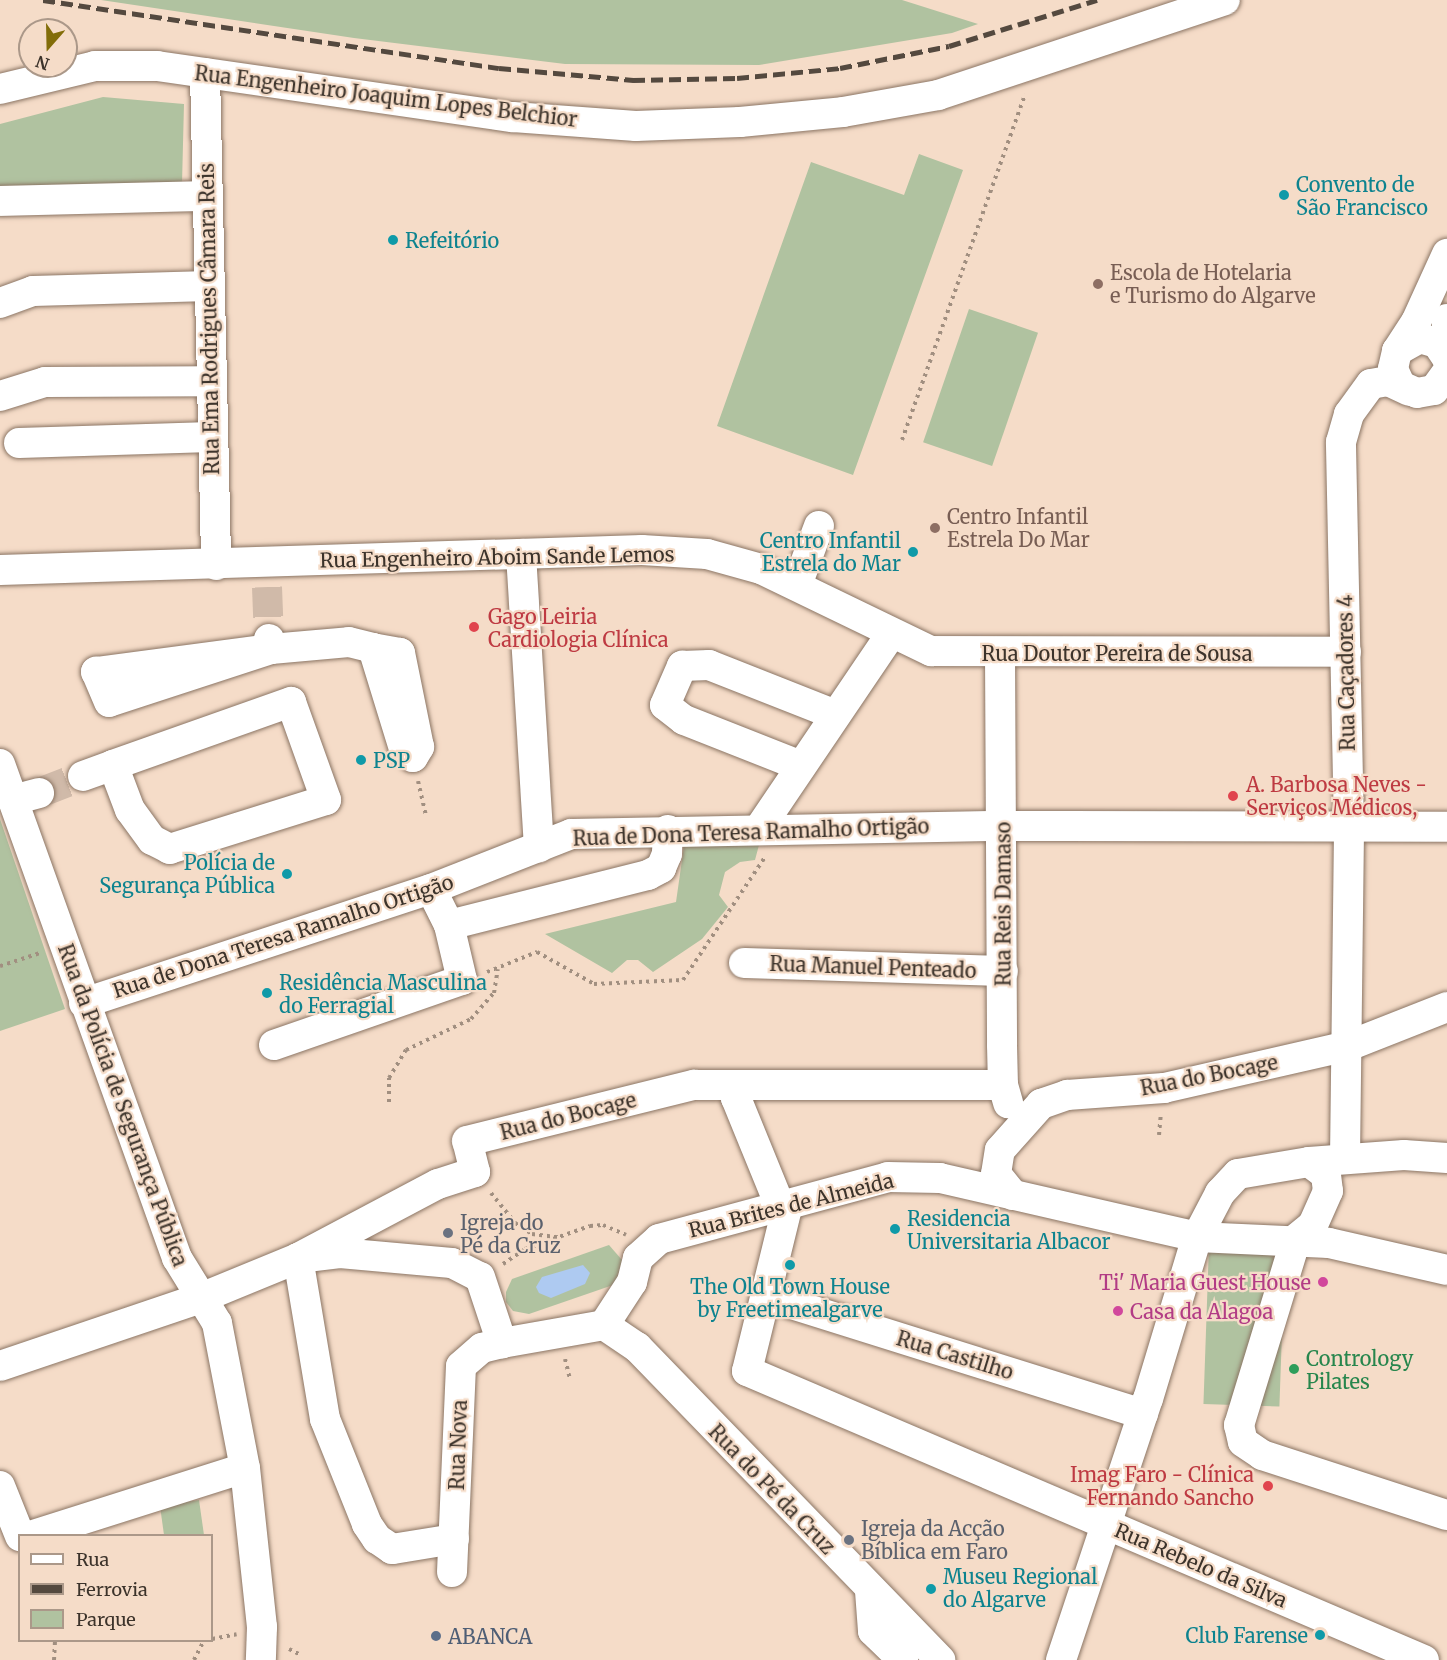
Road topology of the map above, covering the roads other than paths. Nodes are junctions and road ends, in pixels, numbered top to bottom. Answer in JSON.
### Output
{"nodes":[{"id":1,"x":1225,"y":0,"type":"edge"},
{"id":2,"x":205,"y":73,"type":"junction"},
{"id":3,"x":0,"y":89,"type":"edge"},
{"id":4,"x":206,"y":196,"type":"junction"},
{"id":5,"x":0,"y":201,"type":"edge"},
{"id":6,"x":1447,"y":254,"type":"edge"},
{"id":7,"x":209,"y":286,"type":"junction"},
{"id":8,"x":0,"y":303,"type":"edge"},
{"id":9,"x":1447,"y":319,"type":"edge"},
{"id":10,"x":1397,"y":351,"type":"junction"},
{"id":11,"x":1447,"y":358,"type":"edge"},
{"id":12,"x":1447,"y":372,"type":"edge"},
{"id":13,"x":210,"y":381,"type":"junction"},
{"id":14,"x":1427,"y":392,"type":"edge"},
{"id":15,"x":0,"y":396,"type":"edge"},
{"id":16,"x":211,"y":437,"type":"junction"},
{"id":17,"x":19,"y":443,"type":"dead end"},
{"id":18,"x":819,"y":526,"type":"dead end"},
{"id":19,"x":521,"y":554,"type":"junction"},
{"id":20,"x":225,"y":565,"type":"junction"},
{"id":21,"x":0,"y":570,"type":"edge"},
{"id":22,"x":797,"y":585,"type":"junction"},
{"id":23,"x":891,"y":634,"type":"junction"},
{"id":24,"x":270,"y":644,"type":"junction"},
{"id":25,"x":1346,"y":652,"type":"junction"},
{"id":26,"x":1000,"y":654,"type":"junction"},
{"id":27,"x":836,"y":715,"type":"junction"},
{"id":28,"x":413,"y":757,"type":"road end"},
{"id":29,"x":0,"y":764,"type":"edge"},
{"id":30,"x":113,"y":765,"type":"junction"},
{"id":31,"x":801,"y":766,"type":"junction"},
{"id":32,"x":83,"y":776,"type":"tunnel mouth"},
{"id":33,"x":1003,"y":826,"type":"junction"},
{"id":34,"x":1447,"y":827,"type":"edge"},
{"id":35,"x":1349,"y":828,"type":"junction"},
{"id":36,"x":771,"y":829,"type":"junction"},
{"id":37,"x":668,"y":830,"type":"junction"},
{"id":38,"x":539,"y":847,"type":"junction"},
{"id":39,"x":431,"y":889,"type":"junction"},
{"id":40,"x":449,"y":924,"type":"junction"},
{"id":41,"x":744,"y":963,"type":"dead end"},
{"id":42,"x":1003,"y":971,"type":"junction"},
{"id":43,"x":84,"y":1002,"type":"junction"},
{"id":44,"x":1447,"y":1007,"type":"edge"},
{"id":45,"x":274,"y":1045,"type":"dead end"},
{"id":46,"x":1348,"y":1046,"type":"junction"},
{"id":47,"x":735,"y":1085,"type":"junction"},
{"id":48,"x":1003,"y":1085,"type":"junction"},
{"id":49,"x":1000,"y":1150,"type":"junction"},
{"id":50,"x":1345,"y":1158,"type":"junction"},
{"id":51,"x":1447,"y":1158,"type":"edge"},
{"id":52,"x":1310,"y":1162,"type":"junction"},
{"id":53,"x":1013,"y":1196,"type":"junction"},
{"id":54,"x":784,"y":1205,"type":"junction"},
{"id":55,"x":1212,"y":1211,"type":"junction"},
{"id":56,"x":1197,"y":1237,"type":"junction"},
{"id":57,"x":1236,"y":1238,"type":"junction"},
{"id":58,"x":1296,"y":1239,"type":"junction"},
{"id":59,"x":298,"y":1258,"type":"junction"},
{"id":60,"x":1447,"y":1270,"type":"edge"},
{"id":61,"x":766,"y":1296,"type":"junction"},
{"id":62,"x":201,"y":1298,"type":"junction"},
{"id":63,"x":604,"y":1325,"type":"junction"},
{"id":64,"x":502,"y":1343,"type":"junction"},
{"id":65,"x":0,"y":1366,"type":"edge"},
{"id":66,"x":1143,"y":1414,"type":"junction"},
{"id":67,"x":245,"y":1468,"type":"junction"},
{"id":68,"x":0,"y":1486,"type":"edge"},
{"id":69,"x":1447,"y":1515,"type":"edge"},
{"id":70,"x":1104,"y":1524,"type":"junction"},
{"id":71,"x":19,"y":1534,"type":"edge"},
{"id":72,"x":36,"y":1534,"type":"edge"},
{"id":73,"x":454,"y":1539,"type":"junction"},
{"id":74,"x":452,"y":1572,"type":"dead end"},
{"id":75,"x":870,"y":1591,"type":"junction"},
{"id":76,"x":262,"y":1626,"type":"junction"},
{"id":77,"x":261,"y":1660,"type":"edge"},
{"id":78,"x":278,"y":1660,"type":"edge"},
{"id":79,"x":903,"y":1660,"type":"edge"},
{"id":80,"x":940,"y":1660,"type":"edge"},
{"id":81,"x":1061,"y":1660,"type":"edge"},
{"id":82,"x":1424,"y":1660,"type":"edge"}],
"edges":[{"from":1,"to":2,"type":"street","name":"Rua Engenheiro Joaquim Lopes Belchior"},
{"from":2,"to":3,"type":"street","name":"Rua Engenheiro Joaquim Lopes Belchior"},
{"from":2,"to":4,"type":"street","name":"Rua Ema Rodrigues Câmara Reis"},
{"from":4,"to":5,"type":"street"},
{"from":4,"to":7,"type":"street","name":"Rua Ema Rodrigues Câmara Reis"},
{"from":6,"to":10,"type":"street"},
{"from":7,"to":8,"type":"street"},
{"from":7,"to":13,"type":"street","name":"Rua Ema Rodrigues Câmara Reis"},
{"from":9,"to":11,"type":"street"},
{"from":10,"to":11,"type":"street"},
{"from":10,"to":14,"type":"street"},
{"from":12,"to":14,"type":"street"},
{"from":13,"to":15,"type":"street"},
{"from":13,"to":16,"type":"street","name":"Rua Ema Rodrigues Câmara Reis"},
{"from":14,"to":25,"type":"street","name":"Rua Caçadores 4"},
{"from":16,"to":17,"type":"street"},
{"from":16,"to":20,"type":"street","name":"Rua Ema Rodrigues Câmara Reis"},
{"from":18,"to":22,"type":"street"},
{"from":19,"to":20,"type":"street","name":"Rua Engenheiro Aboim Sande Lemos"},
{"from":19,"to":22,"type":"street","name":"Rua Engenheiro Aboim Sande Lemos"},
{"from":19,"to":38,"type":"street"},
{"from":20,"to":21,"type":"street"},
{"from":22,"to":23,"type":"street","name":"Rua Engenheiro Aboim Sande Lemos"},
{"from":23,"to":26,"type":"street","name":"Rua Doutor Pereira de Sousa"},
{"from":23,"to":27,"type":"street"},
{"from":24,"to":24,"type":"street"},
{"from":24,"to":28,"type":"street"},
{"from":25,"to":26,"type":"street","name":"Rua Doutor Pereira de Sousa"},
{"from":25,"to":35,"type":"street","name":"Rua Caçadores 4"},
{"from":26,"to":33,"type":"street","name":"Rua Reis Damaso"},
{"from":27,"to":31,"type":"street"},
{"from":27,"to":31,"type":"street"},
{"from":29,"to":43,"type":"street","name":"Rua da Polícia de Segurança Pública"},
{"from":30,"to":30,"type":"street"},
{"from":30,"to":32,"type":"street"},
{"from":31,"to":36,"type":"street"},
{"from":33,"to":35,"type":"street","name":"Rua de Dona Teresa Ramalho Ortigão"},
{"from":33,"to":36,"type":"street","name":"Rua de Dona Teresa Ramalho Ortigão"},
{"from":33,"to":42,"type":"street","name":"Rua Reis Damaso"},
{"from":34,"to":35,"type":"street","name":"Rua de Dona Teresa Ramalho Ortigão"},
{"from":35,"to":46,"type":"street","name":"Rua Caçadores 4"},
{"from":36,"to":37,"type":"street","name":"Rua de Dona Teresa Ramalho Ortigão"},
{"from":37,"to":38,"type":"street","name":"Rua de Dona Teresa Ramalho Ortigão"},
{"from":37,"to":40,"type":"street"},
{"from":38,"to":39,"type":"street","name":"Rua de Dona Teresa Ramalho Ortigão"},
{"from":39,"to":40,"type":"street"},
{"from":39,"to":43,"type":"street","name":"Rua de Dona Teresa Ramalho Ortigão"},
{"from":40,"to":45,"type":"street"},
{"from":41,"to":42,"type":"street","name":"Rua Manuel Penteado"},
{"from":42,"to":48,"type":"street","name":"Rua Reis Damaso"},
{"from":43,"to":62,"type":"street","name":"Rua da Polícia de Segurança Pública"},
{"from":44,"to":46,"type":"street","name":"Rua do Bocage"},
{"from":46,"to":49,"type":"street","name":"Rua do Bocage"},
{"from":46,"to":50,"type":"street","name":"Rua Caçadores 4"},
{"from":47,"to":48,"type":"street","name":"Rua do Bocage"},
{"from":47,"to":54,"type":"street"},
{"from":47,"to":59,"type":"street","name":"Rua do Bocage"},
{"from":48,"to":49,"type":"street","name":"Rua Reis Damaso"},
{"from":49,"to":53,"type":"street"},
{"from":50,"to":51,"type":"street"},
{"from":50,"to":52,"type":"street"},
{"from":52,"to":55,"type":"street"},
{"from":52,"to":58,"type":"street"},
{"from":53,"to":54,"type":"street","name":"Rua Brites de Almeida"},
{"from":53,"to":56,"type":"street","name":"Rua Brites de Almeida"},
{"from":54,"to":61,"type":"street"},
{"from":54,"to":63,"type":"street","name":"Rua Brites de Almeida"},
{"from":55,"to":56,"type":"street"},
{"from":55,"to":57,"type":"street"},
{"from":56,"to":57,"type":"street","name":"Rua Brites de Almeida"},
{"from":56,"to":66,"type":"street"},
{"from":57,"to":58,"type":"street"},
{"from":58,"to":60,"type":"street"},
{"from":58,"to":69,"type":"street"},
{"from":59,"to":62,"type":"street"},
{"from":59,"to":64,"type":"street"},
{"from":59,"to":73,"type":"street"},
{"from":61,"to":66,"type":"street","name":"Rua Castilho"},
{"from":61,"to":70,"type":"street","name":"Rua Rebelo da Silva"},
{"from":62,"to":65,"type":"street"},
{"from":62,"to":67,"type":"street","name":"Rua da Polícia de Segurança Pública"},
{"from":63,"to":64,"type":"street"},
{"from":63,"to":75,"type":"street","name":"Rua do Pé da Cruz"},
{"from":64,"to":73,"type":"street","name":"Rua Nova"},
{"from":66,"to":70,"type":"street"},
{"from":67,"to":72,"type":"street"},
{"from":67,"to":76,"type":"street","name":"Rua da Polícia de Segurança Pública"},
{"from":68,"to":71,"type":"street"},
{"from":70,"to":81,"type":"street"},
{"from":70,"to":82,"type":"street","name":"Rua Rebelo da Silva"},
{"from":73,"to":74,"type":"street","name":"Rua Nova"},
{"from":75,"to":79,"type":"street"},
{"from":75,"to":80,"type":"street","name":"Rua do Pé da Cruz"},
{"from":76,"to":77,"type":"street","name":"Rua da Polícia de Segurança Pública"},
{"from":76,"to":78,"type":"street"}]}
